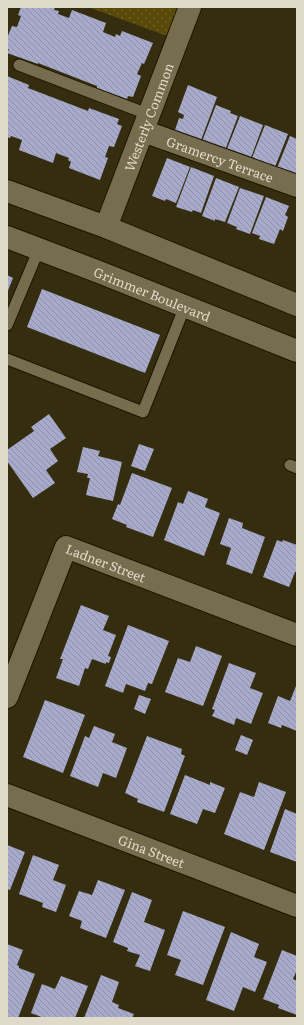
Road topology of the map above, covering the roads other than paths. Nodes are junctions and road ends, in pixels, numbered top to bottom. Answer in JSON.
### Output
{"nodes":[{"id":1,"x":190,"y":7,"type":"edge"},
{"id":2,"x":19,"y":65,"type":"dead end"},
{"id":3,"x":147,"y":123,"type":"junction"},
{"id":4,"x":297,"y":186,"type":"edge"},
{"id":5,"x":7,"y":191,"type":"edge"},
{"id":6,"x":106,"y":227,"type":"junction"},
{"id":7,"x":7,"y":237,"type":"edge"},
{"id":8,"x":38,"y":249,"type":"junction"},
{"id":9,"x":297,"y":304,"type":"edge"},
{"id":10,"x":184,"y":306,"type":"junction"},
{"id":11,"x":7,"y":325,"type":"edge"},
{"id":12,"x":297,"y":351,"type":"edge"},
{"id":13,"x":7,"y":358,"type":"edge"},
{"id":14,"x":297,"y":635,"type":"edge"},
{"id":15,"x":7,"y":697,"type":"edge"},
{"id":16,"x":7,"y":795,"type":"edge"},
{"id":17,"x":297,"y":906,"type":"edge"}],
"edges":[{"from":1,"to":3,"type":"street","name":"Westerly Common"},
{"from":2,"to":3,"type":"lane"},
{"from":3,"to":4,"type":"street","name":"Gramercy Terrace"},
{"from":3,"to":6,"type":"street","name":"Westerly Common"},
{"from":5,"to":6,"type":"street"},
{"from":6,"to":9,"type":"street"},
{"from":7,"to":8,"type":"street","name":"Grimmer Boulevard"},
{"from":8,"to":10,"type":"street","name":"Grimmer Boulevard"},
{"from":8,"to":11,"type":"lane"},
{"from":10,"to":12,"type":"street","name":"Grimmer Boulevard"},
{"from":10,"to":13,"type":"lane"},
{"from":14,"to":15,"type":"street","name":"Ladner Street"},
{"from":16,"to":17,"type":"street","name":"Gina Street"}]}
